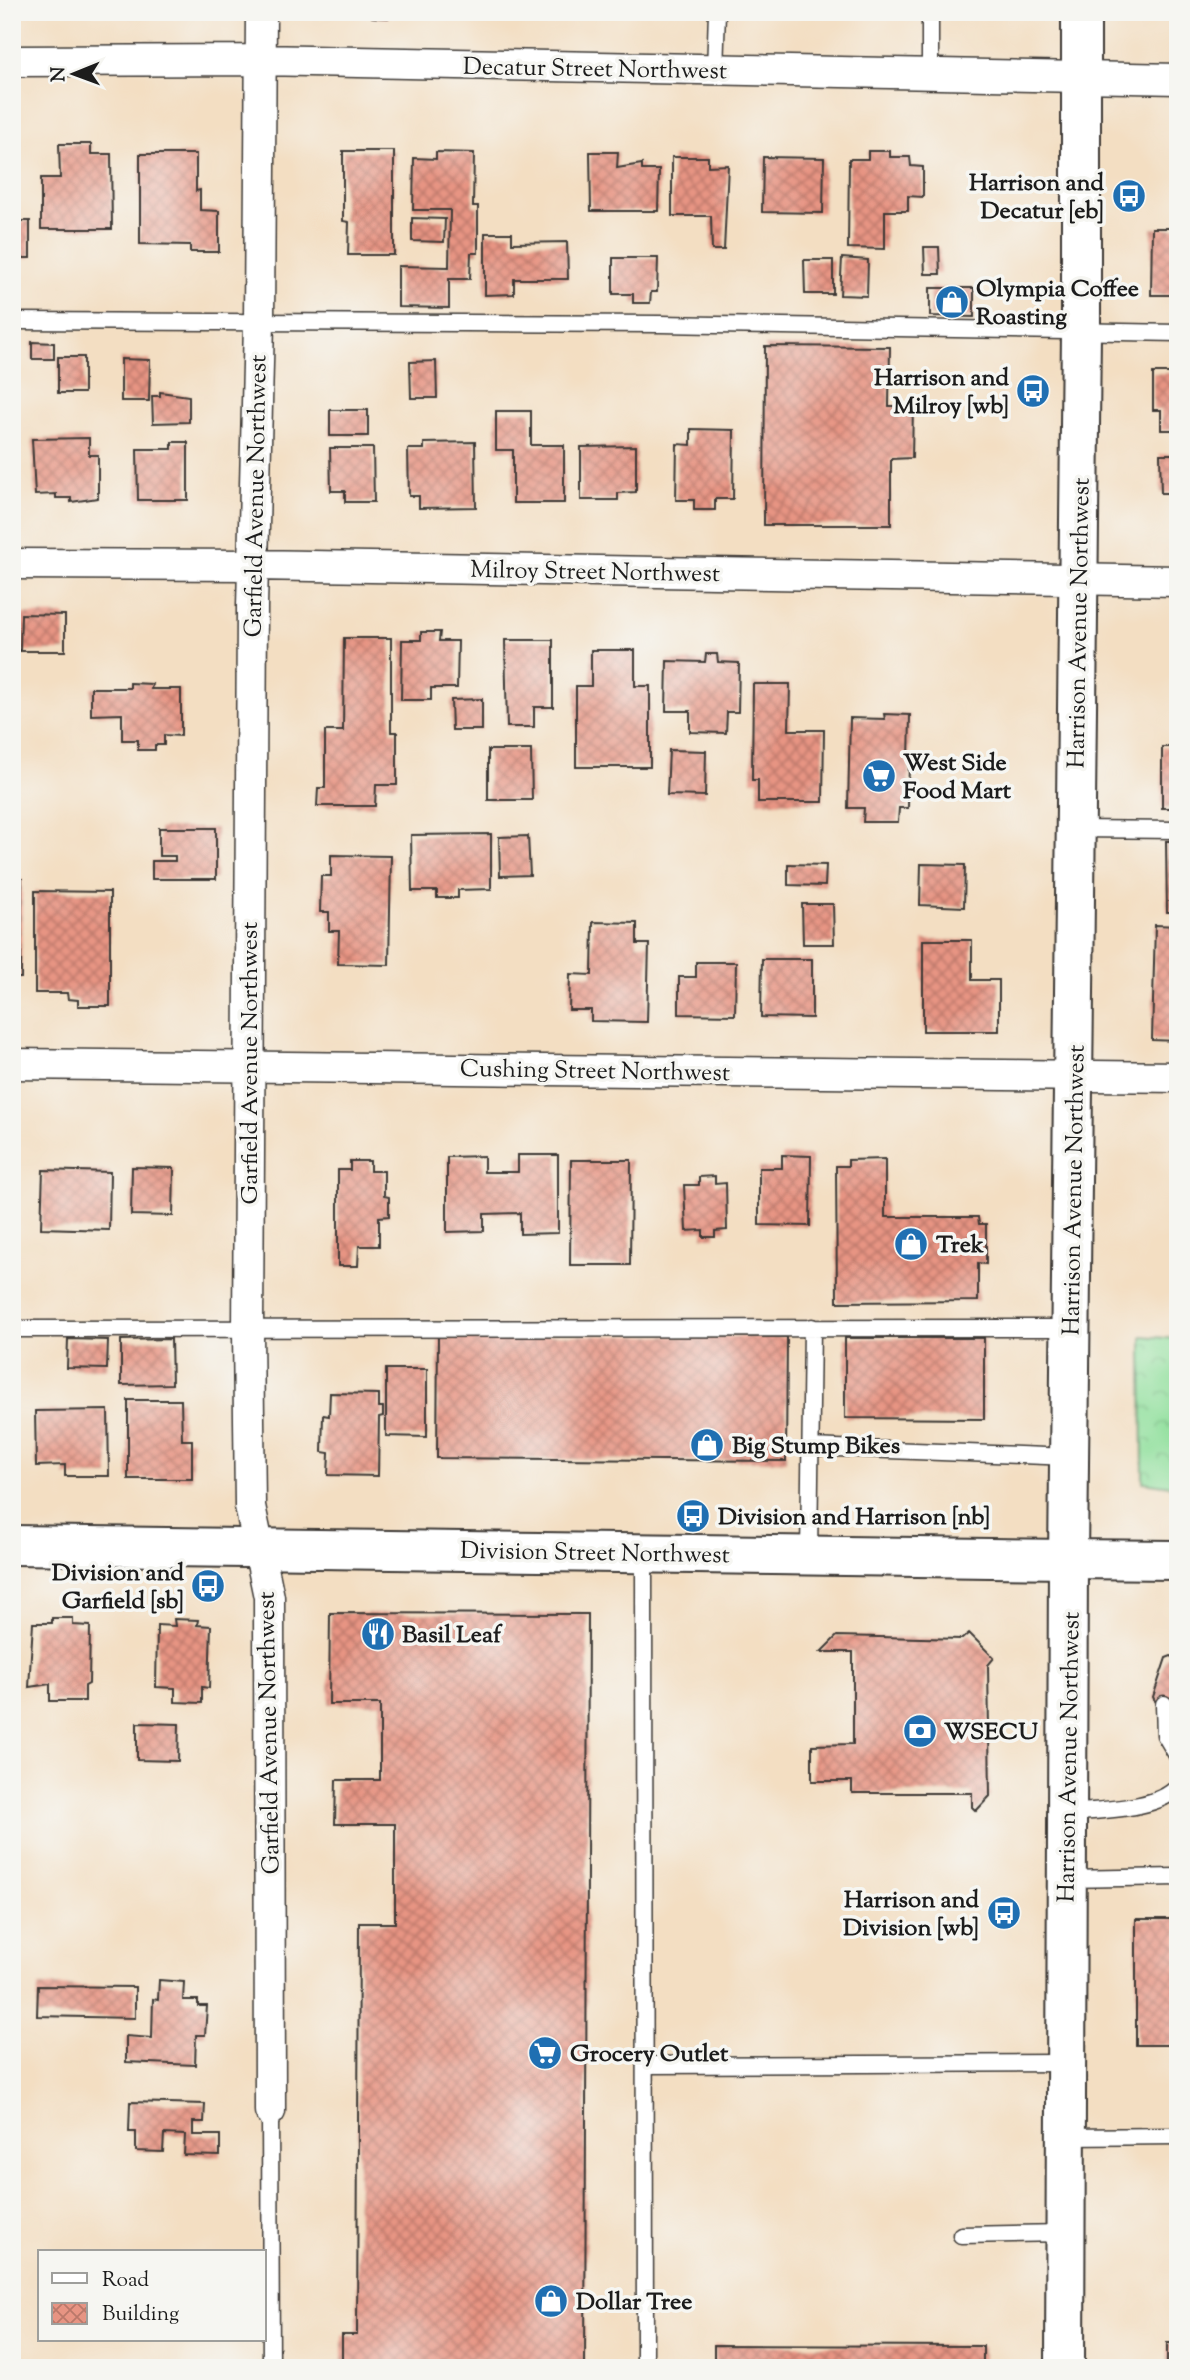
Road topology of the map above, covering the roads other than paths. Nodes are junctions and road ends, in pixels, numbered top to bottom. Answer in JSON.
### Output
{"nodes":[{"id":1,"x":261,"y":12,"type":"edge"},
{"id":2,"x":717,"y":12,"type":"edge"},
{"id":3,"x":930,"y":12,"type":"edge"},
{"id":4,"x":1081,"y":12,"type":"edge"},
{"id":5,"x":260,"y":60,"type":"junction"},
{"id":6,"x":12,"y":61,"type":"edge"},
{"id":7,"x":716,"y":71,"type":"junction"},
{"id":8,"x":930,"y":75,"type":"junction"},
{"id":9,"x":1081,"y":79,"type":"junction"},
{"id":10,"x":1178,"y":79,"type":"edge"},
{"id":11,"x":12,"y":321,"type":"edge"},
{"id":12,"x":259,"y":323,"type":"junction"},
{"id":13,"x":1081,"y":332,"type":"junction"},
{"id":14,"x":1178,"y":333,"type":"edge"},
{"id":15,"x":12,"y":564,"type":"edge"},
{"id":16,"x":253,"y":565,"type":"junction"},
{"id":17,"x":1078,"y":580,"type":"junction"},
{"id":18,"x":1178,"y":581,"type":"edge"},
{"id":19,"x":1076,"y":829,"type":"junction"},
{"id":20,"x":1178,"y":830,"type":"edge"},
{"id":21,"x":12,"y":1064,"type":"edge"},
{"id":22,"x":248,"y":1066,"type":"junction"},
{"id":23,"x":1075,"y":1077,"type":"junction"},
{"id":24,"x":1178,"y":1077,"type":"edge"},
{"id":25,"x":812,"y":1327,"type":"junction"},
{"id":26,"x":1072,"y":1328,"type":"junction"},
{"id":27,"x":12,"y":1329,"type":"edge"},
{"id":28,"x":248,"y":1332,"type":"junction"},
{"id":29,"x":810,"y":1447,"type":"junction"},
{"id":30,"x":1070,"y":1457,"type":"junction"},
{"id":31,"x":12,"y":1545,"type":"edge"},
{"id":32,"x":260,"y":1547,"type":"junction"},
{"id":33,"x":644,"y":1553,"type":"junction"},
{"id":34,"x":809,"y":1555,"type":"junction"},
{"id":35,"x":1068,"y":1559,"type":"junction"},
{"id":36,"x":1178,"y":1560,"type":"edge"},
{"id":37,"x":1164,"y":1704,"type":"dead end"},
{"id":38,"x":1178,"y":1757,"type":"edge"},
{"id":39,"x":1178,"y":1786,"type":"edge"},
{"id":40,"x":1067,"y":1813,"type":"junction"},
{"id":41,"x":1178,"y":1877,"type":"edge"},
{"id":42,"x":1066,"y":1878,"type":"junction"},
{"id":43,"x":1066,"y":2063,"type":"junction"},
{"id":44,"x":645,"y":2065,"type":"junction"},
{"id":45,"x":270,"y":2111,"type":"joint"},
{"id":46,"x":1178,"y":2136,"type":"edge"},
{"id":47,"x":1066,"y":2137,"type":"junction"},
{"id":48,"x":1066,"y":2233,"type":"junction"},
{"id":49,"x":961,"y":2235,"type":"dead end"},
{"id":50,"x":271,"y":2368,"type":"edge"},
{"id":51,"x":645,"y":2368,"type":"edge"},
{"id":52,"x":1065,"y":2368,"type":"edge"}],
"edges":[{"from":1,"to":5,"type":"street","name":"Garfield Avenue Northwest"},
{"from":2,"to":7,"type":"lane"},
{"from":3,"to":8,"type":"lane"},
{"from":4,"to":9,"type":"main road","name":"Harrison Avenue Northwest"},
{"from":5,"to":6,"type":"street","name":"Decatur Street Northwest"},
{"from":5,"to":7,"type":"street","name":"Decatur Street Northwest"},
{"from":5,"to":12,"type":"street","name":"Garfield Avenue Northwest"},
{"from":7,"to":8,"type":"street","name":"Decatur Street Northwest"},
{"from":8,"to":9,"type":"street","name":"Decatur Street Northwest"},
{"from":9,"to":10,"type":"street","name":"Decatur Street Northwest"},
{"from":9,"to":13,"type":"main road","name":"Harrison Avenue Northwest"},
{"from":11,"to":12,"type":"lane"},
{"from":12,"to":13,"type":"lane"},
{"from":12,"to":16,"type":"street","name":"Garfield Avenue Northwest"},
{"from":13,"to":14,"type":"lane"},
{"from":13,"to":17,"type":"main road","name":"Harrison Avenue Northwest"},
{"from":15,"to":16,"type":"street","name":"Milroy Street Northwest"},
{"from":16,"to":17,"type":"street","name":"Milroy Street Northwest"},
{"from":16,"to":22,"type":"street","name":"Garfield Avenue Northwest"},
{"from":17,"to":18,"type":"street","name":"Milroy Street Northwest"},
{"from":17,"to":19,"type":"main road","name":"Harrison Avenue Northwest"},
{"from":19,"to":20,"type":"lane"},
{"from":19,"to":23,"type":"main road","name":"Harrison Avenue Northwest"},
{"from":21,"to":22,"type":"street","name":"Cushing Street Northwest"},
{"from":22,"to":23,"type":"street","name":"Cushing Street Northwest"},
{"from":22,"to":28,"type":"street","name":"Garfield Avenue Northwest"},
{"from":23,"to":24,"type":"street","name":"Cushing Street Northwest"},
{"from":23,"to":26,"type":"main road","name":"Harrison Avenue Northwest"},
{"from":25,"to":26,"type":"lane"},
{"from":25,"to":28,"type":"lane"},
{"from":25,"to":29,"type":"lane"},
{"from":26,"to":30,"type":"main road","name":"Harrison Avenue Northwest"},
{"from":27,"to":28,"type":"lane"},
{"from":28,"to":32,"type":"street","name":"Garfield Avenue Northwest"},
{"from":29,"to":30,"type":"lane"},
{"from":29,"to":34,"type":"lane"},
{"from":30,"to":35,"type":"main road","name":"Harrison Avenue Northwest"},
{"from":31,"to":32,"type":"main road","name":"Division Street Northwest"},
{"from":32,"to":33,"type":"main road","name":"Division Street Northwest"},
{"from":32,"to":45,"type":"street","name":"Garfield Avenue Northwest"},
{"from":33,"to":34,"type":"main road","name":"Division Street Northwest"},
{"from":33,"to":44,"type":"lane"},
{"from":34,"to":35,"type":"main road","name":"Division Street Northwest"},
{"from":35,"to":36,"type":"main road","name":"Division Street Northwest"},
{"from":35,"to":40,"type":"main road","name":"Harrison Avenue Northwest"},
{"from":37,"to":38,"type":"lane"},
{"from":39,"to":40,"type":"lane"},
{"from":40,"to":42,"type":"main road","name":"Harrison Avenue Northwest"},
{"from":41,"to":42,"type":"lane"},
{"from":42,"to":43,"type":"main road","name":"Harrison Avenue Northwest"},
{"from":43,"to":44,"type":"lane"},
{"from":43,"to":47,"type":"main road","name":"Harrison Avenue Northwest"},
{"from":44,"to":51,"type":"lane"},
{"from":45,"to":50,"type":"lane"},
{"from":46,"to":47,"type":"lane"},
{"from":47,"to":48,"type":"main road","name":"Harrison Avenue Northwest"},
{"from":48,"to":49,"type":"lane"},
{"from":48,"to":52,"type":"main road","name":"Harrison Avenue Northwest"}]}
